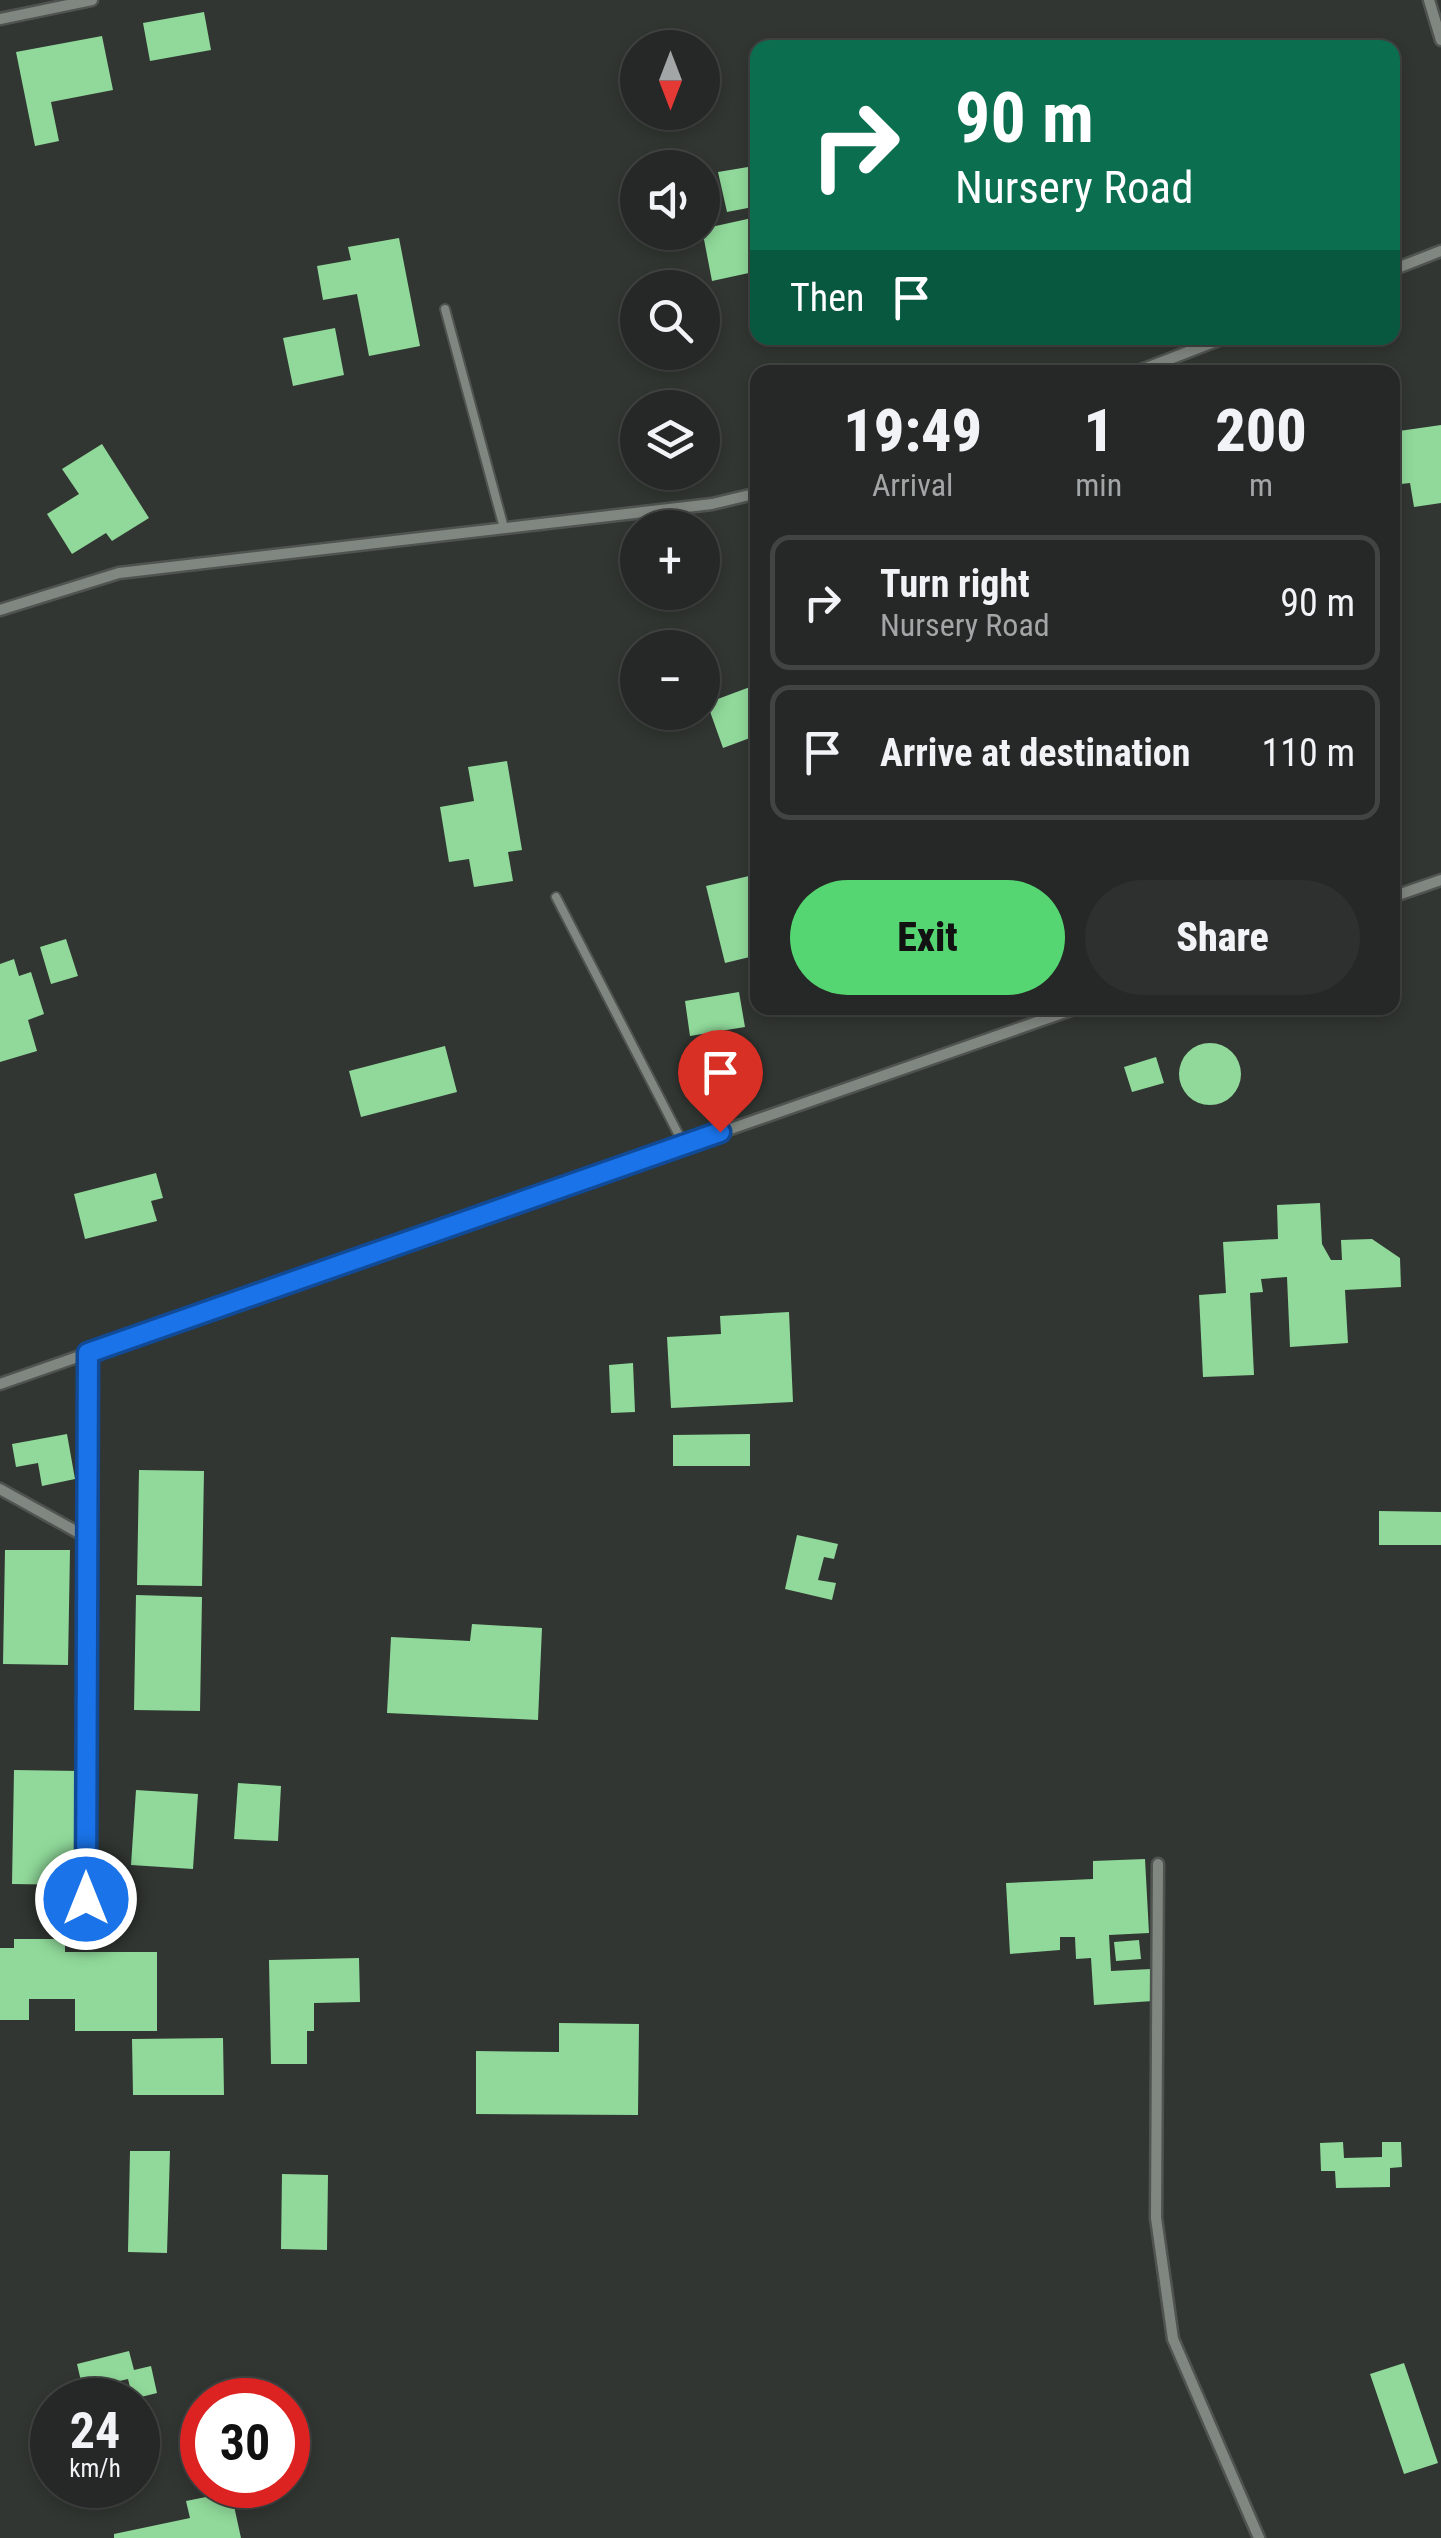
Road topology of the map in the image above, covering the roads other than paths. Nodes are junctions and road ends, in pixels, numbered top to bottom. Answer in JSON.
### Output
{"nodes":[{"id":1,"x":92,"y":0,"type":"edge"},
{"id":2,"x":1429,"y":0,"type":"edge"},
{"id":3,"x":0,"y":20,"type":"edge"},
{"id":4,"x":1441,"y":40,"type":"edge"},
{"id":5,"x":1441,"y":251,"type":"edge"},
{"id":6,"x":1400,"y":267,"type":"edge"},
{"id":7,"x":445,"y":309,"type":"dead end"},
{"id":8,"x":1206,"y":345,"type":"edge"},
{"id":9,"x":1154,"y":365,"type":"edge"},
{"id":10,"x":750,"y":494,"type":"edge"},
{"id":11,"x":504,"y":528,"type":"junction"},
{"id":12,"x":0,"y":610,"type":"edge"},
{"id":13,"x":1441,"y":880,"type":"edge"},
{"id":14,"x":1400,"y":894,"type":"edge"},
{"id":15,"x":556,"y":897,"type":"dead end"},
{"id":16,"x":1057,"y":1015,"type":"edge"},
{"id":17,"x":684,"y":1145,"type":"junction"},
{"id":18,"x":88,"y":1353,"type":"junction"},
{"id":19,"x":0,"y":1384,"type":"edge"},
{"id":20,"x":0,"y":1489,"type":"edge"},
{"id":21,"x":88,"y":1538,"type":"junction"},
{"id":22,"x":1158,"y":1864,"type":"dead end"},
{"id":23,"x":86,"y":1899,"type":"dead end"},
{"id":24,"x":1259,"y":2538,"type":"edge"}],
"edges":[{"from":1,"to":3,"type":"street"},
{"from":2,"to":4,"type":"street"},
{"from":5,"to":6,"type":"street"},
{"from":7,"to":11,"type":"lane"},
{"from":8,"to":9,"type":"street"},
{"from":10,"to":11,"type":"street"},
{"from":11,"to":12,"type":"street"},
{"from":13,"to":14,"type":"street"},
{"from":15,"to":17,"type":"lane"},
{"from":16,"to":17,"type":"street"},
{"from":17,"to":18,"type":"street"},
{"from":18,"to":19,"type":"street"},
{"from":18,"to":21,"type":"street"},
{"from":20,"to":21,"type":"street"},
{"from":21,"to":23,"type":"street"},
{"from":22,"to":24,"type":"street"}]}
